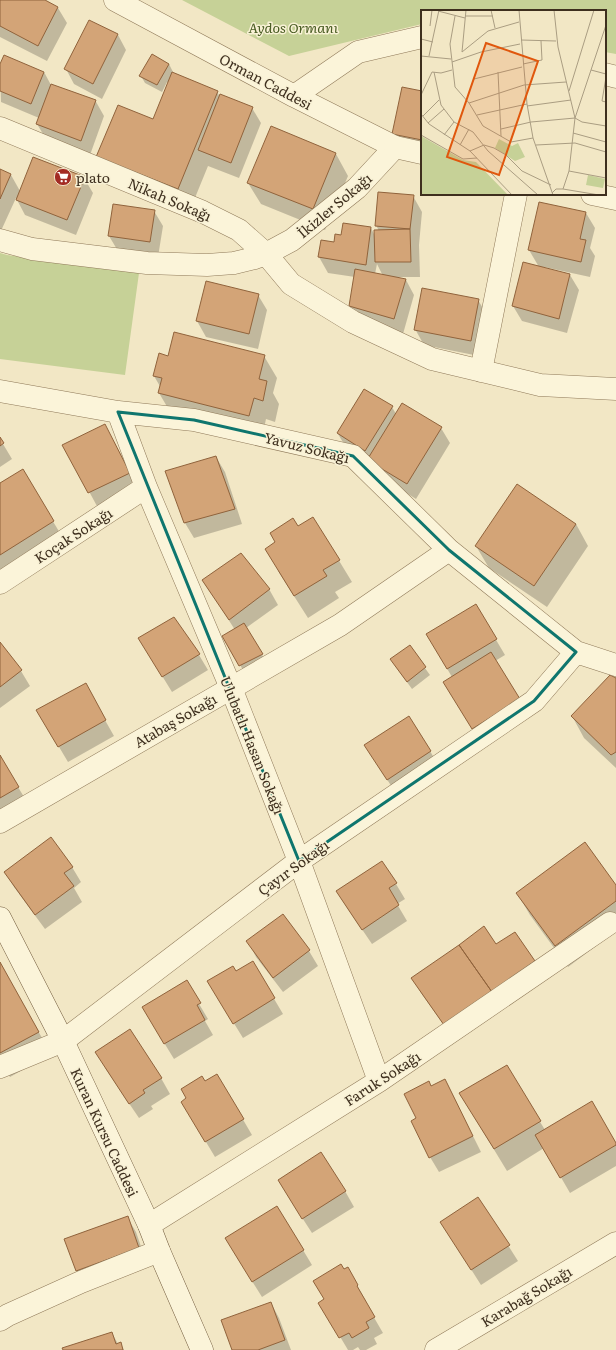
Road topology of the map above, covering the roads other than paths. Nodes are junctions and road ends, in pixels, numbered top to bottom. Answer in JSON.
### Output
{"nodes":[{"id":1,"x":115,"y":0,"type":"edge"},
{"id":2,"x":421,"y":37,"type":"edge"},
{"id":3,"x":606,"y":74,"type":"edge"},
{"id":4,"x":616,"y":77,"type":"edge"},
{"id":5,"x":294,"y":96,"type":"junction"},
{"id":6,"x":0,"y":128,"type":"edge"},
{"id":7,"x":396,"y":147,"type":"junction"},
{"id":8,"x":421,"y":153,"type":"edge"},
{"id":9,"x":516,"y":195,"type":"edge"},
{"id":10,"x":597,"y":195,"type":"edge"},
{"id":11,"x":616,"y":199,"type":"edge"},
{"id":12,"x":0,"y":240,"type":"edge"},
{"id":13,"x":266,"y":254,"type":"junction"},
{"id":14,"x":481,"y":371,"type":"junction"},
{"id":15,"x":616,"y":389,"type":"edge"},
{"id":16,"x":0,"y":391,"type":"edge"},
{"id":17,"x":118,"y":412,"type":"junction"},
{"id":18,"x":146,"y":487,"type":"junction"},
{"id":19,"x":449,"y":550,"type":"junction"},
{"id":20,"x":0,"y":583,"type":"edge"},
{"id":21,"x":576,"y":652,"type":"junction"},
{"id":22,"x":616,"y":665,"type":"edge"},
{"id":23,"x":231,"y":688,"type":"junction"},
{"id":24,"x":0,"y":822,"type":"edge"},
{"id":25,"x":299,"y":861,"type":"junction"},
{"id":26,"x":0,"y":918,"type":"edge"},
{"id":27,"x":610,"y":923,"type":"dead end"},
{"id":28,"x":63,"y":1041,"type":"junction"},
{"id":29,"x":0,"y":1067,"type":"edge"},
{"id":30,"x":379,"y":1081,"type":"junction"},
{"id":31,"x":149,"y":1225,"type":"junction"},
{"id":32,"x":616,"y":1243,"type":"edge"},
{"id":33,"x":159,"y":1251,"type":"junction"},
{"id":34,"x":0,"y":1320,"type":"edge"},
{"id":35,"x":202,"y":1350,"type":"edge"},
{"id":36,"x":436,"y":1350,"type":"edge"}],
"edges":[{"from":1,"to":5,"type":"street","name":"Orman Caddesi"},
{"from":2,"to":5,"type":"street"},
{"from":3,"to":4,"type":"street"},
{"from":5,"to":7,"type":"street","name":"Orman Caddesi"},
{"from":6,"to":13,"type":"street","name":"Nikah Sokağı"},
{"from":7,"to":8,"type":"street","name":"Orman Caddesi"},
{"from":7,"to":13,"type":"street","name":"İkizler Sokağı"},
{"from":9,"to":14,"type":"street"},
{"from":10,"to":11,"type":"street"},
{"from":12,"to":13,"type":"street","name":"İkizler Sokağı"},
{"from":13,"to":14,"type":"street","name":"Nikah Sokağı"},
{"from":14,"to":15,"type":"street","name":"Nikah Sokağı"},
{"from":16,"to":17,"type":"street","name":"Yavuz Sokağı"},
{"from":17,"to":18,"type":"street","name":"Ulubatlı Hasan Sokağı"},
{"from":17,"to":19,"type":"street","name":"Yavuz Sokağı"},
{"from":18,"to":20,"type":"street","name":"Koçak Sokağı"},
{"from":18,"to":23,"type":"street","name":"Ulubatlı Hasan Sokağı"},
{"from":19,"to":21,"type":"street","name":"Yavuz Sokağı"},
{"from":19,"to":23,"type":"street","name":"Atabaş Sokağı"},
{"from":21,"to":22,"type":"street","name":"Yavuz Sokağı"},
{"from":21,"to":25,"type":"street","name":"Çayır Sokağı"},
{"from":23,"to":24,"type":"street","name":"Atabaş Sokağı"},
{"from":23,"to":25,"type":"street","name":"Ulubatlı Hasan Sokağı"},
{"from":25,"to":28,"type":"street","name":"Çayır Sokağı"},
{"from":25,"to":30,"type":"street","name":"Ulubatlı Hasan Sokağı"},
{"from":26,"to":28,"type":"street","name":"Kuran Kursu Caddesi"},
{"from":27,"to":30,"type":"street","name":"Faruk Sokağı"},
{"from":28,"to":29,"type":"street","name":"Çayır Sokağı"},
{"from":28,"to":31,"type":"street","name":"Kuran Kursu Caddesi"},
{"from":30,"to":31,"type":"street","name":"Faruk Sokağı"},
{"from":31,"to":33,"type":"street","name":"Kuran Kursu Caddesi"},
{"from":32,"to":36,"type":"street","name":"Karabağ Sokağı"},
{"from":33,"to":34,"type":"street"},
{"from":33,"to":35,"type":"street","name":"Kuran Kursu Caddesi"}]}
